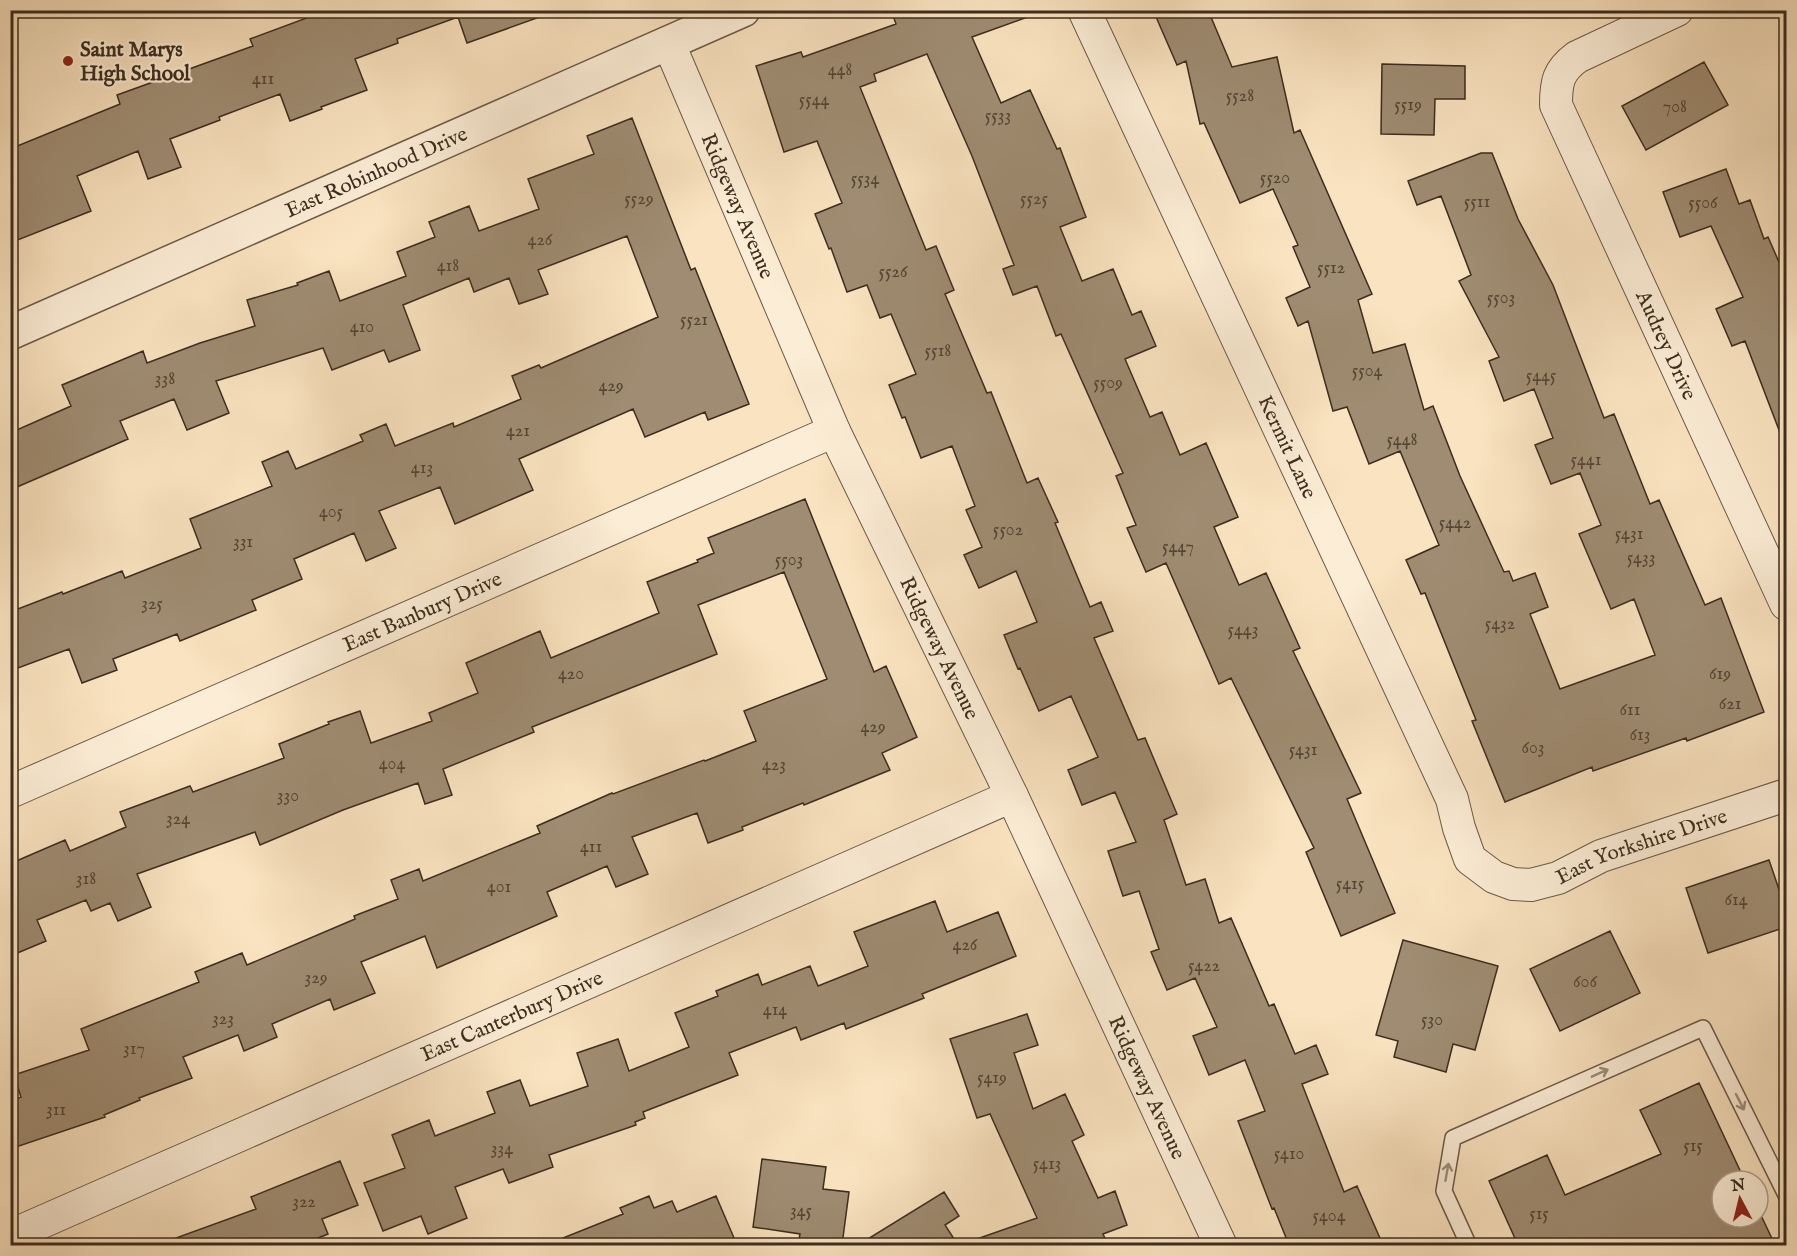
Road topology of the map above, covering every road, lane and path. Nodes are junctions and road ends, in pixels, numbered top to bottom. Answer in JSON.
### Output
{"nodes":[{"id":1,"x":743,"y":10,"type":"edge"},
{"id":2,"x":1084,"y":10,"type":"edge"},
{"id":3,"x":1677,"y":10,"type":"edge"},
{"id":4,"x":669,"y":44,"type":"junction"},
{"id":5,"x":10,"y":333,"type":"edge"},
{"id":6,"x":834,"y":431,"type":"junction"},
{"id":7,"x":1786,"y":604,"type":"edge"},
{"id":8,"x":10,"y":792,"type":"edge"},
{"id":9,"x":1786,"y":795,"type":"edge"},
{"id":10,"x":1012,"y":796,"type":"junction"},
{"id":11,"x":1494,"y":877,"type":"joint"},
{"id":12,"x":1786,"y":1195,"type":"edge"},
{"id":13,"x":10,"y":1236,"type":"edge"},
{"id":14,"x":1221,"y":1245,"type":"edge"},
{"id":15,"x":1469,"y":1245,"type":"edge"}],
"edges":[{"from":1,"to":4,"type":"street","name":"East Robinhood Drive"},
{"from":2,"to":11,"type":"street","name":"Kermit Lane"},
{"from":3,"to":7,"type":"street","name":"Audrey Drive"},
{"from":4,"to":5,"type":"street","name":"East Robinhood Drive"},
{"from":4,"to":6,"type":"street","name":"Ridgeway Avenue"},
{"from":6,"to":8,"type":"street","name":"East Banbury Drive"},
{"from":6,"to":10,"type":"street","name":"Ridgeway Avenue"},
{"from":9,"to":11,"type":"street","name":"East Yorkshire Drive"},
{"from":10,"to":13,"type":"street","name":"East Canterbury Drive"},
{"from":10,"to":14,"type":"street","name":"Ridgeway Avenue"},
{"from":15,"to":12,"type":"lane","one_way":true}]}
